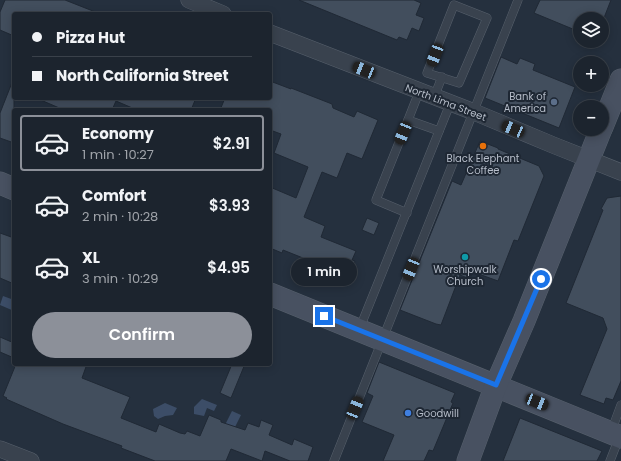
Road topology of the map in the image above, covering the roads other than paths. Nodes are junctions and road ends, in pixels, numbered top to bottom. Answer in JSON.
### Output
{"nodes":[{"id":1,"x":189,"y":0,"type":"edge"},
{"id":2,"x":518,"y":0,"type":"edge"},
{"id":3,"x":218,"y":12,"type":"edge"},
{"id":4,"x":272,"y":34,"type":"edge"},
{"id":5,"x":442,"y":77,"type":"junction"},
{"id":6,"x":621,"y":80,"type":"edge"},
{"id":7,"x":426,"y":94,"type":"junction"},
{"id":8,"x":450,"y":104,"type":"junction"},
{"id":9,"x":609,"y":110,"type":"edge"},
{"id":10,"x":474,"y":112,"type":"junction"},
{"id":11,"x":408,"y":120,"type":"junction"},
{"id":12,"x":439,"y":131,"type":"junction"},
{"id":13,"x":599,"y":136,"type":"edge"},
{"id":14,"x":589,"y":159,"type":"junction"},
{"id":15,"x":621,"y":172,"type":"edge"},
{"id":16,"x":0,"y":183,"type":"edge"},
{"id":17,"x":12,"y":188,"type":"edge"},
{"id":18,"x":407,"y":213,"type":"junction"},
{"id":19,"x":272,"y":295,"type":"edge"},
{"id":20,"x":359,"y":331,"type":"junction"},
{"id":21,"x":382,"y":340,"type":"junction"},
{"id":22,"x":496,"y":385,"type":"junction"},
{"id":23,"x":621,"y":405,"type":"edge"},
{"id":24,"x":617,"y":435,"type":"edge"},
{"id":25,"x":0,"y":449,"type":"edge"},
{"id":26,"x":31,"y":461,"type":"edge"},
{"id":27,"x":334,"y":461,"type":"edge"},
{"id":28,"x":468,"y":461,"type":"edge"},
{"id":29,"x":610,"y":461,"type":"edge"}],
"edges":[{"from":1,"to":3,"type":"street"},
{"from":2,"to":10,"type":"lane"},
{"from":4,"to":7,"type":"street","name":"North Lima Street"},
{"from":5,"to":5,"type":"lane"},
{"from":5,"to":7,"type":"lane"},
{"from":6,"to":9,"type":"main road"},
{"from":7,"to":8,"type":"street","name":"North Lima Street"},
{"from":7,"to":11,"type":"lane"},
{"from":8,"to":10,"type":"street","name":"North Lima Street"},
{"from":8,"to":12,"type":"lane"},
{"from":10,"to":14,"type":"street","name":"North Lima Street"},
{"from":10,"to":21,"type":"lane"},
{"from":11,"to":12,"type":"lane"},
{"from":11,"to":18,"type":"lane"},
{"from":12,"to":18,"type":"lane"},
{"from":13,"to":14,"type":"main road"},
{"from":14,"to":15,"type":"street","name":"North Lima Street"},
{"from":14,"to":22,"type":"main road"},
{"from":16,"to":17,"type":"main road"},
{"from":18,"to":20,"type":"lane"},
{"from":19,"to":20,"type":"main road"},
{"from":20,"to":21,"type":"main road"},
{"from":21,"to":22,"type":"main road"},
{"from":21,"to":27,"type":"lane"},
{"from":22,"to":24,"type":"main road"},
{"from":22,"to":28,"type":"main road"},
{"from":23,"to":24,"type":"lane"},
{"from":24,"to":29,"type":"lane"},
{"from":25,"to":26,"type":"street"}]}
